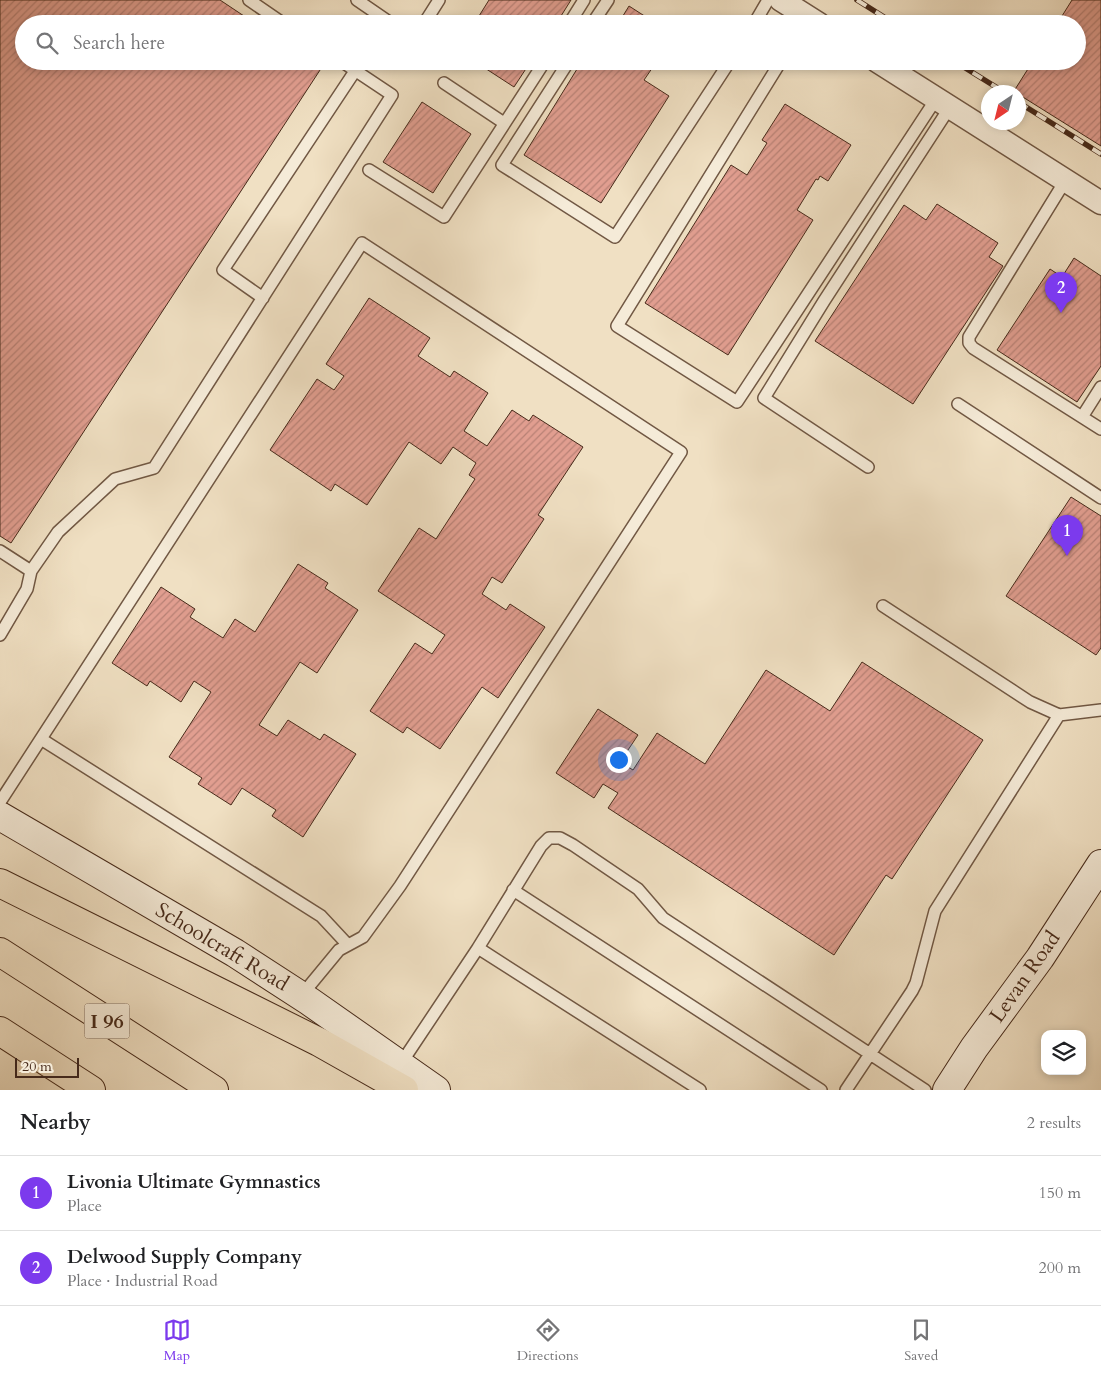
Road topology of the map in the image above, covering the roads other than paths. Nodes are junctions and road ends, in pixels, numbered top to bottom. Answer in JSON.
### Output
{"nodes":[{"id":1,"x":249,"y":0,"type":"edge"},
{"id":2,"x":356,"y":0,"type":"edge"},
{"id":3,"x":439,"y":0,"type":"edge"},
{"id":4,"x":584,"y":0,"type":"edge"},
{"id":5,"x":608,"y":0,"type":"edge"},
{"id":6,"x":768,"y":0,"type":"edge"},
{"id":7,"x":781,"y":0,"type":"edge"},
{"id":8,"x":271,"y":15,"type":"edge"},
{"id":9,"x":378,"y":15,"type":"edge"},
{"id":10,"x":430,"y":15,"type":"edge"},
{"id":11,"x":575,"y":15,"type":"edge"},
{"id":12,"x":598,"y":15,"type":"edge"},
{"id":13,"x":759,"y":15,"type":"edge"},
{"id":14,"x":802,"y":15,"type":"edge"},
{"id":15,"x":538,"y":70,"type":"edge"},
{"id":16,"x":562,"y":70,"type":"edge"},
{"id":17,"x":724,"y":70,"type":"edge"},
{"id":18,"x":775,"y":70,"type":"edge"},
{"id":19,"x":892,"y":70,"type":"edge"},
{"id":20,"x":355,"y":71,"type":"joint"},
{"id":21,"x":444,"y":83,"type":"dead end"},
{"id":22,"x":943,"y":103,"type":"junction"},
{"id":23,"x":504,"y":123,"type":"junction"},
{"id":24,"x":369,"y":170,"type":"dead end"},
{"id":25,"x":1065,"y":181,"type":"junction"},
{"id":26,"x":1101,"y":203,"type":"edge"},
{"id":27,"x":263,"y":298,"type":"junction"},
{"id":28,"x":1101,"y":388,"type":"edge"},
{"id":29,"x":958,"y":404,"type":"dead end"},
{"id":30,"x":1082,"y":417,"type":"junction"},
{"id":31,"x":1101,"y":429,"type":"edge"},
{"id":32,"x":868,"y":467,"type":"dead end"},
{"id":33,"x":1101,"y":498,"type":"edge"},
{"id":34,"x":0,"y":551,"type":"edge"},
{"id":35,"x":31,"y":570,"type":"junction"},
{"id":36,"x":883,"y":606,"type":"dead end"},
{"id":37,"x":0,"y":635,"type":"edge"},
{"id":38,"x":1101,"y":710,"type":"edge"},
{"id":39,"x":1059,"y":716,"type":"junction"},
{"id":40,"x":40,"y":739,"type":"junction"},
{"id":41,"x":0,"y":802,"type":"edge"},
{"id":42,"x":0,"y":816,"type":"edge"},
{"id":43,"x":1101,"y":864,"type":"edge"},
{"id":44,"x":0,"y":883,"type":"edge"},
{"id":45,"x":514,"y":890,"type":"junction"},
{"id":46,"x":348,"y":945,"type":"junction"},
{"id":47,"x":478,"y":948,"type":"junction"},
{"id":48,"x":0,"y":952,"type":"edge"},
{"id":49,"x":300,"y":996,"type":"junction"},
{"id":50,"x":0,"y":1031,"type":"edge"},
{"id":51,"x":871,"y":1054,"type":"junction"},
{"id":52,"x":402,"y":1077,"type":"edge"},
{"id":53,"x":91,"y":1090,"type":"edge"},
{"id":54,"x":214,"y":1090,"type":"edge"},
{"id":55,"x":436,"y":1090,"type":"edge"},
{"id":56,"x":700,"y":1090,"type":"edge"},
{"id":57,"x":821,"y":1090,"type":"edge"},
{"id":58,"x":846,"y":1090,"type":"edge"},
{"id":59,"x":925,"y":1090,"type":"edge"},
{"id":60,"x":947,"y":1090,"type":"edge"}],
"edges":[{"from":1,"to":8,"type":"lane"},
{"from":2,"to":9,"type":"lane"},
{"from":3,"to":10,"type":"lane"},
{"from":4,"to":11,"type":"lane"},
{"from":5,"to":12,"type":"lane"},
{"from":6,"to":13,"type":"lane"},
{"from":7,"to":14,"type":"street"},
{"from":15,"to":23,"type":"lane"},
{"from":16,"to":17,"type":"lane"},
{"from":18,"to":22,"type":"lane"},
{"from":19,"to":22,"type":"street"},
{"from":20,"to":27,"type":"lane"},
{"from":20,"to":27,"type":"lane"},
{"from":21,"to":23,"type":"lane"},
{"from":22,"to":25,"type":"street"},
{"from":22,"to":32,"type":"lane"},
{"from":23,"to":24,"type":"lane"},
{"from":25,"to":26,"type":"street"},
{"from":25,"to":30,"type":"lane"},
{"from":27,"to":35,"type":"lane"},
{"from":28,"to":30,"type":"lane"},
{"from":29,"to":33,"type":"lane"},
{"from":30,"to":31,"type":"lane"},
{"from":34,"to":35,"type":"lane"},
{"from":35,"to":37,"type":"lane"},
{"from":36,"to":39,"type":"lane"},
{"from":38,"to":39,"type":"lane"},
{"from":39,"to":51,"type":"lane"},
{"from":40,"to":41,"type":"lane"},
{"from":40,"to":46,"type":"lane"},
{"from":40,"to":46,"type":"lane"},
{"from":42,"to":49,"type":"main road","name":"Schoolcraft Road"},
{"from":43,"to":60,"type":"main road","name":"Levan Road"},
{"from":44,"to":52,"type":"highway"},
{"from":45,"to":47,"type":"lane"},
{"from":45,"to":51,"type":"lane"},
{"from":45,"to":57,"type":"lane"},
{"from":46,"to":49,"type":"lane"},
{"from":47,"to":52,"type":"lane"},
{"from":47,"to":56,"type":"lane"},
{"from":48,"to":54,"type":"highway","number":"I 96"},
{"from":49,"to":52,"type":"main road","name":"Schoolcraft Road"},
{"from":50,"to":53,"type":"highway"},
{"from":51,"to":58,"type":"lane"},
{"from":51,"to":59,"type":"lane"},
{"from":52,"to":55,"type":"main road","name":"Schoolcraft Road"}]}
